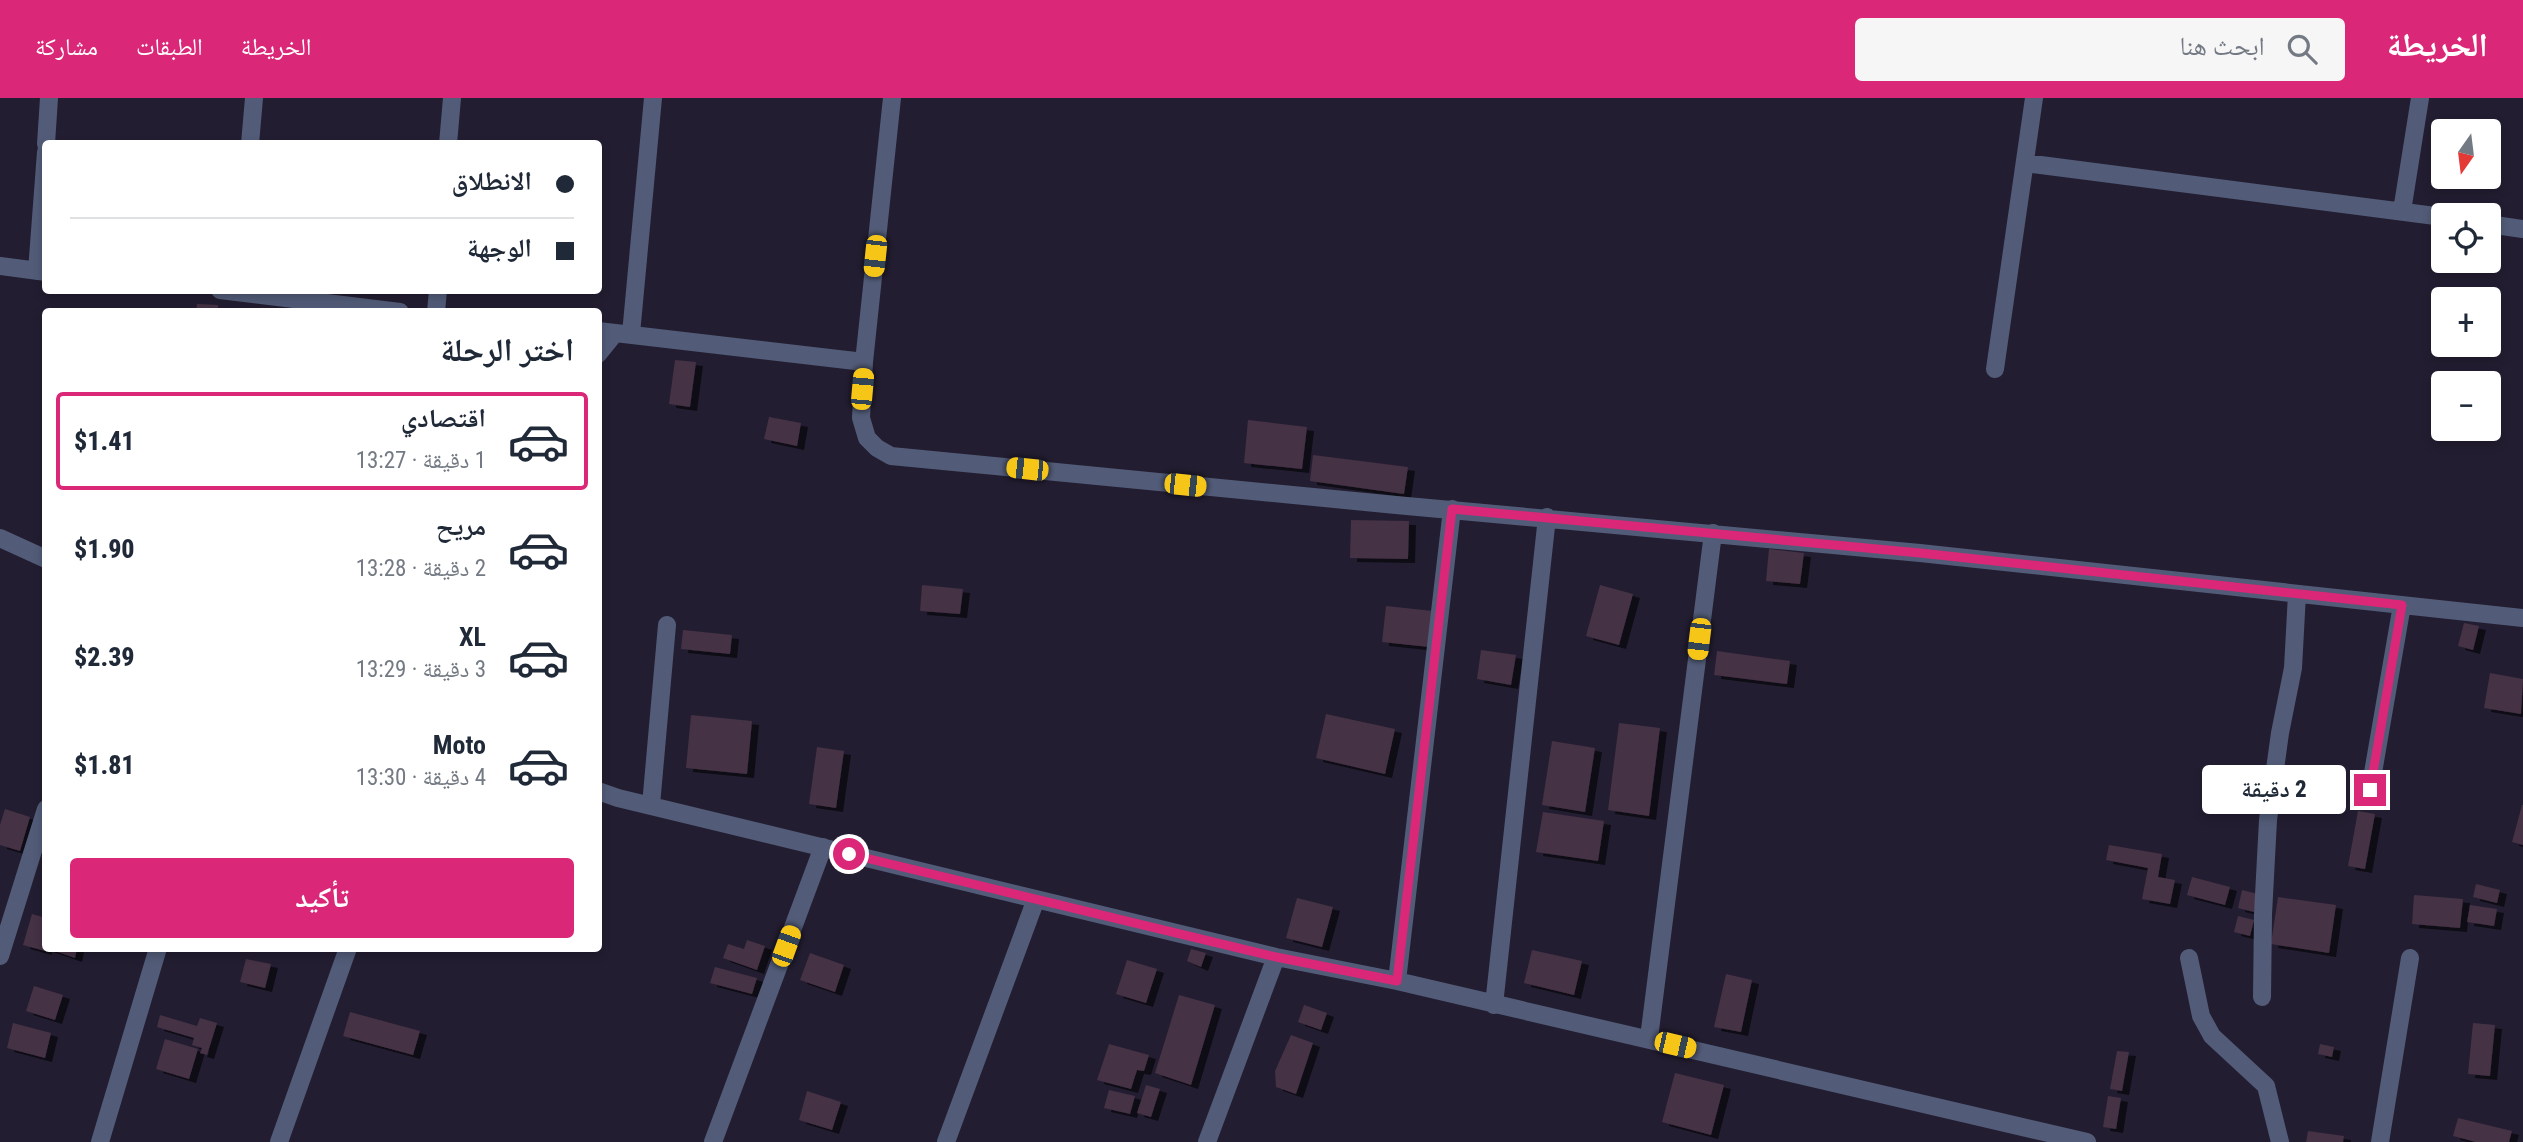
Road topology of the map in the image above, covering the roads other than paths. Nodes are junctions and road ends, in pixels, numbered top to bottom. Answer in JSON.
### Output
{"nodes":[{"id":1,"x":49,"y":98,"type":"edge"},
{"id":2,"x":254,"y":98,"type":"edge"},
{"id":3,"x":452,"y":98,"type":"edge"},
{"id":4,"x":653,"y":98,"type":"edge"},
{"id":5,"x":892,"y":98,"type":"edge"},
{"id":6,"x":2034,"y":98,"type":"edge"},
{"id":7,"x":2420,"y":98,"type":"edge"},
{"id":8,"x":46,"y":140,"type":"edge"},
{"id":9,"x":250,"y":140,"type":"edge"},
{"id":10,"x":448,"y":140,"type":"edge"},
{"id":11,"x":2025,"y":163,"type":"junction"},
{"id":12,"x":2402,"y":211,"type":"junction"},
{"id":13,"x":2431,"y":215,"type":"edge"},
{"id":14,"x":2501,"y":226,"type":"edge"},
{"id":15,"x":2523,"y":229,"type":"edge"},
{"id":16,"x":42,"y":247,"type":"edge"},
{"id":17,"x":0,"y":266,"type":"edge"},
{"id":18,"x":41,"y":271,"type":"edge"},
{"id":19,"x":254,"y":294,"type":"edge"},
{"id":20,"x":355,"y":308,"type":"edge"},
{"id":21,"x":615,"y":333,"type":"edge"},
{"id":22,"x":602,"y":349,"type":"edge"},
{"id":23,"x":864,"y":362,"type":"junction"},
{"id":24,"x":1996,"y":369,"type":"dead end"},
{"id":25,"x":1452,"y":509,"type":"junction"},
{"id":26,"x":1547,"y":517,"type":"junction"},
{"id":27,"x":1713,"y":533,"type":"junction"},
{"id":28,"x":0,"y":538,"type":"edge"},
{"id":29,"x":42,"y":557,"type":"edge"},
{"id":30,"x":2297,"y":594,"type":"junction"},
{"id":31,"x":2402,"y":605,"type":"junction"},
{"id":32,"x":2523,"y":618,"type":"edge"},
{"id":33,"x":667,"y":625,"type":"dead end"},
{"id":34,"x":2370,"y":790,"type":"dead end"},
{"id":35,"x":602,"y":792,"type":"edge"},
{"id":36,"x":651,"y":805,"type":"junction"},
{"id":37,"x":42,"y":822,"type":"edge"},
{"id":38,"x":822,"y":847,"type":"junction"},
{"id":39,"x":1036,"y":899,"type":"junction"},
{"id":40,"x":157,"y":952,"type":"edge"},
{"id":41,"x":347,"y":952,"type":"edge"},
{"id":42,"x":0,"y":956,"type":"edge"},
{"id":43,"x":1276,"y":957,"type":"junction"},
{"id":44,"x":2189,"y":958,"type":"dead end"},
{"id":45,"x":2410,"y":958,"type":"dead end"},
{"id":46,"x":1397,"y":981,"type":"junction"},
{"id":47,"x":2262,"y":997,"type":"dead end"},
{"id":48,"x":1494,"y":1005,"type":"junction"},
{"id":49,"x":1649,"y":1038,"type":"junction"},
{"id":50,"x":100,"y":1142,"type":"edge"},
{"id":51,"x":279,"y":1142,"type":"edge"},
{"id":52,"x":713,"y":1142,"type":"edge"},
{"id":53,"x":946,"y":1142,"type":"edge"},
{"id":54,"x":1207,"y":1142,"type":"edge"},
{"id":55,"x":2087,"y":1142,"type":"edge"},
{"id":56,"x":2280,"y":1142,"type":"edge"},
{"id":57,"x":2380,"y":1142,"type":"edge"}],
"edges":[{"from":1,"to":8,"type":"street"},
{"from":2,"to":9,"type":"street"},
{"from":3,"to":10,"type":"street"},
{"from":4,"to":21,"type":"street"},
{"from":5,"to":23,"type":"street"},
{"from":6,"to":11,"type":"street"},
{"from":7,"to":12,"type":"street"},
{"from":11,"to":12,"type":"street"},
{"from":11,"to":24,"type":"street"},
{"from":12,"to":13,"type":"street"},
{"from":14,"to":15,"type":"street"},
{"from":16,"to":18,"type":"street"},
{"from":17,"to":18,"type":"street"},
{"from":19,"to":20,"type":"street"},
{"from":21,"to":22,"type":"street"},
{"from":21,"to":23,"type":"street"},
{"from":23,"to":25,"type":"street"},
{"from":25,"to":26,"type":"street"},
{"from":25,"to":46,"type":"street"},
{"from":26,"to":27,"type":"street"},
{"from":26,"to":48,"type":"street"},
{"from":27,"to":30,"type":"street"},
{"from":27,"to":49,"type":"street"},
{"from":28,"to":29,"type":"street"},
{"from":30,"to":31,"type":"street"},
{"from":30,"to":47,"type":"street"},
{"from":31,"to":32,"type":"street"},
{"from":31,"to":34,"type":"street"},
{"from":33,"to":36,"type":"street"},
{"from":35,"to":36,"type":"street"},
{"from":36,"to":38,"type":"street"},
{"from":37,"to":42,"type":"street"},
{"from":38,"to":39,"type":"street"},
{"from":38,"to":52,"type":"street"},
{"from":39,"to":43,"type":"street"},
{"from":39,"to":53,"type":"street"},
{"from":40,"to":50,"type":"street"},
{"from":41,"to":51,"type":"street"},
{"from":43,"to":46,"type":"street"},
{"from":43,"to":54,"type":"street"},
{"from":44,"to":56,"type":"street"},
{"from":45,"to":57,"type":"street"},
{"from":46,"to":48,"type":"street"},
{"from":48,"to":49,"type":"street"},
{"from":49,"to":55,"type":"street"}]}
